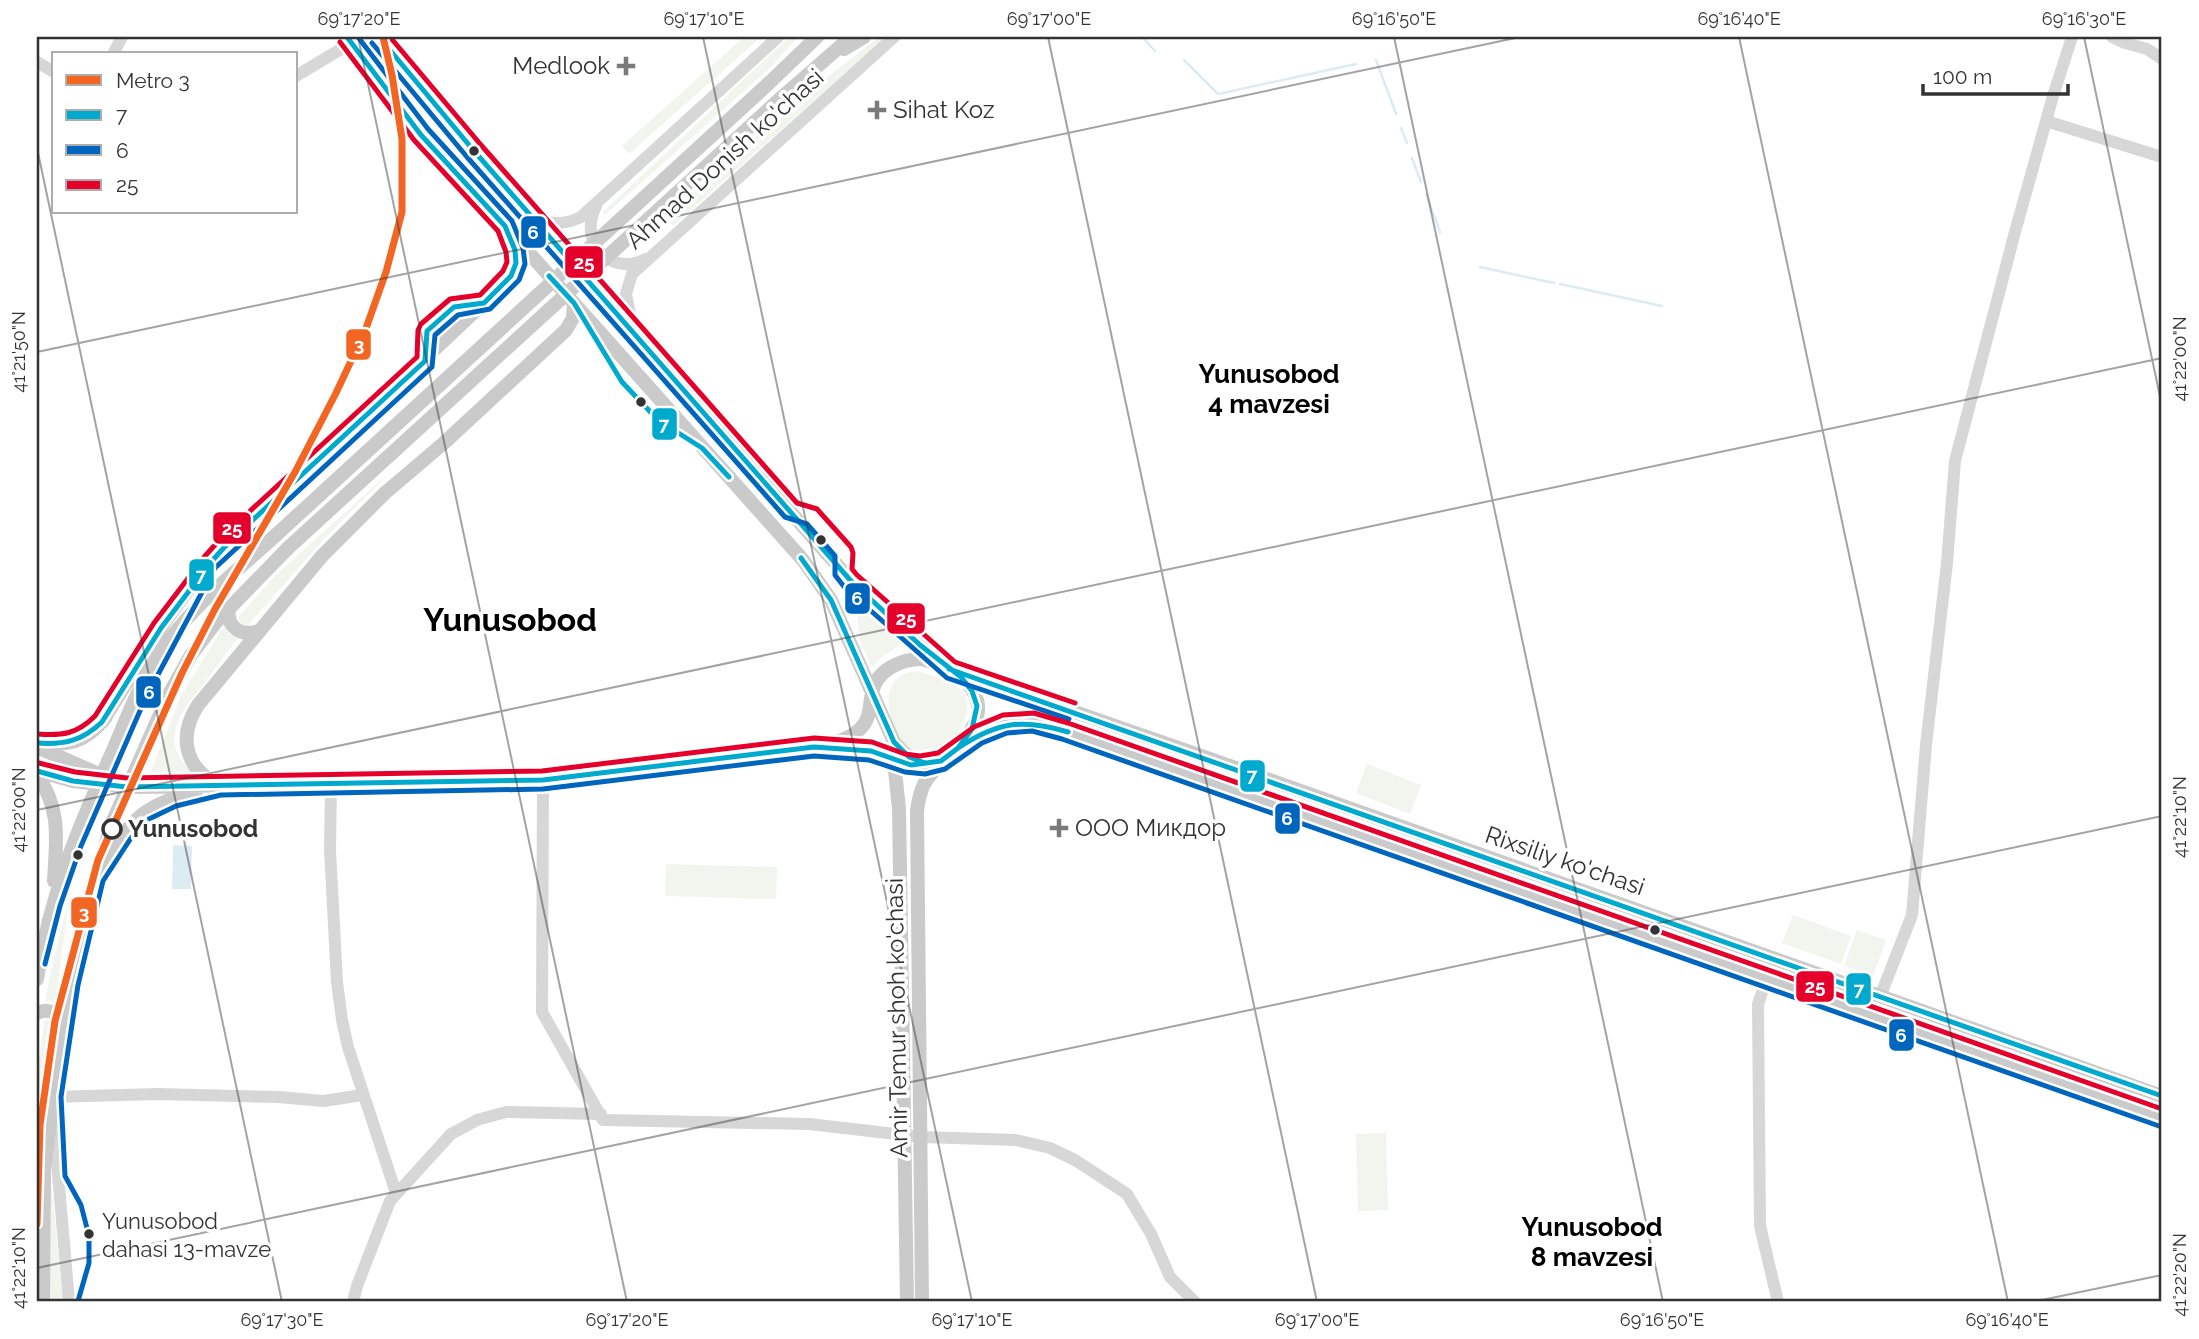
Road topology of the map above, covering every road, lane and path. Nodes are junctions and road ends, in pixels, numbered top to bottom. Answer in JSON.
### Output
{"nodes":[{"id":1,"x":379,"y":37,"type":"edge"},
{"id":2,"x":778,"y":37,"type":"edge"},
{"id":3,"x":817,"y":37,"type":"edge"},
{"id":4,"x":851,"y":37,"type":"edge"},
{"id":5,"x":864,"y":37,"type":"edge"},
{"id":6,"x":894,"y":37,"type":"edge"},
{"id":7,"x":2072,"y":37,"type":"edge"},
{"id":8,"x":2112,"y":37,"type":"edge"},
{"id":9,"x":349,"y":40,"type":"edge"},
{"id":10,"x":2162,"y":59,"type":"edge"},
{"id":11,"x":821,"y":62,"type":"junction"},
{"id":12,"x":298,"y":75,"type":"edge"},
{"id":13,"x":2046,"y":121,"type":"junction"},
{"id":14,"x":2162,"y":158,"type":"edge"},
{"id":15,"x":598,"y":202,"type":"junction"},
{"id":16,"x":532,"y":217,"type":"junction"},
{"id":17,"x":505,"y":226,"type":"junction"},
{"id":18,"x":652,"y":255,"type":"junction"},
{"id":19,"x":574,"y":303,"type":"junction"},
{"id":20,"x":635,"y":334,"type":"junction"},
{"id":21,"x":703,"y":411,"type":"junction"},
{"id":22,"x":683,"y":426,"type":"junction"},
{"id":23,"x":208,"y":563,"type":"junction"},
{"id":24,"x":229,"y":607,"type":"junction"},
{"id":25,"x":259,"y":631,"type":"junction"},
{"id":26,"x":164,"y":647,"type":"junction"},
{"id":27,"x":951,"y":670,"type":"junction"},
{"id":28,"x":872,"y":694,"type":"junction"},
{"id":29,"x":102,"y":722,"type":"junction"},
{"id":30,"x":889,"y":733,"type":"junction"},
{"id":31,"x":1141,"y":736,"type":"junction"},
{"id":32,"x":37,"y":745,"type":"edge"},
{"id":33,"x":814,"y":747,"type":"junction"},
{"id":34,"x":958,"y":748,"type":"junction"},
{"id":35,"x":1134,"y":755,"type":"junction"},
{"id":36,"x":894,"y":760,"type":"junction"},
{"id":37,"x":933,"y":763,"type":"junction"},
{"id":38,"x":37,"y":773,"type":"edge"},
{"id":39,"x":99,"y":780,"type":"junction"},
{"id":40,"x":543,"y":780,"type":"junction"},
{"id":41,"x":331,"y":784,"type":"junction"},
{"id":42,"x":220,"y":786,"type":"junction"},
{"id":43,"x":127,"y":788,"type":"junction"},
{"id":44,"x":95,"y":877,"type":"junction"},
{"id":45,"x":52,"y":903,"type":"junction"},
{"id":46,"x":1707,"y":936,"type":"junction"},
{"id":47,"x":43,"y":947,"type":"junction"},
{"id":48,"x":1701,"y":955,"type":"junction"},
{"id":49,"x":37,"y":962,"type":"edge"},
{"id":50,"x":1768,"y":978,"type":"junction"},
{"id":51,"x":37,"y":979,"type":"edge"},
{"id":52,"x":1880,"y":997,"type":"junction"},
{"id":53,"x":37,"y":1013,"type":"edge"},
{"id":54,"x":63,"y":1022,"type":"junction"},
{"id":55,"x":2156,"y":1094,"type":"edge"},
{"id":56,"x":363,"y":1096,"type":"junction"},
{"id":57,"x":52,"y":1097,"type":"junction"},
{"id":58,"x":2143,"y":1110,"type":"junction"},
{"id":59,"x":601,"y":1114,"type":"junction"},
{"id":60,"x":2162,"y":1118,"type":"edge"},
{"id":61,"x":904,"y":1135,"type":"junction"},
{"id":62,"x":922,"y":1137,"type":"junction"},
{"id":63,"x":396,"y":1193,"type":"junction"},
{"id":64,"x":43,"y":1302,"type":"edge"},
{"id":65,"x":69,"y":1302,"type":"edge"},
{"id":66,"x":353,"y":1302,"type":"edge"},
{"id":67,"x":907,"y":1302,"type":"edge"},
{"id":68,"x":922,"y":1302,"type":"edge"},
{"id":69,"x":1195,"y":1302,"type":"edge"},
{"id":70,"x":1778,"y":1302,"type":"edge"}],
"edges":[{"from":1,"to":16,"type":"main road","name":"Amir Temur shoh ko'chasi"},
{"from":2,"to":15,"type":"street"},
{"from":3,"to":26,"type":"main road","name":"Ahmad Donish ko'chasi","bridge":true},
{"from":4,"to":11,"type":"main road","name":"Ahmad Donish ko'chasi"},
{"from":5,"to":11,"type":"main road"},
{"from":6,"to":18,"type":"street","name":"Ahmad Donish ko'chasi"},
{"from":7,"to":13,"type":"street"},
{"from":8,"to":10,"type":"street"},
{"from":9,"to":12,"type":"street"},
{"from":9,"to":17,"type":"main road","name":"Amir Temur shoh ko'chasi"},
{"from":11,"to":24,"type":"main road","name":"Ahmad Donish ko'chasi","bridge":true},
{"from":13,"to":14,"type":"street"},
{"from":13,"to":52,"type":"street"},
{"from":15,"to":16,"type":"street"},
{"from":15,"to":18,"type":"street"},
{"from":16,"to":20,"type":"main road","name":"Amir Temur shoh ko'chasi"},
{"from":17,"to":19,"type":"main road","name":"Amir Temur shoh ko'chasi"},
{"from":17,"to":23,"type":"main road"},
{"from":18,"to":20,"type":"street","name":"Ahmad Donish ko'chasi"},
{"from":19,"to":22,"type":"main road","name":"Amir Temur shoh ko'chasi"},
{"from":19,"to":25,"type":"main road"},
{"from":20,"to":21,"type":"main road","name":"Amir Temur shoh ko'chasi"},
{"from":21,"to":22,"type":"main road"},
{"from":21,"to":27,"type":"main road","name":"Amir Temur shoh ko'chasi"},
{"from":22,"to":28,"type":"main road","name":"Amir Temur shoh ko'chasi"},
{"from":23,"to":26,"type":"main road"},
{"from":23,"to":29,"type":"main road"},
{"from":24,"to":25,"type":"main road"},
{"from":24,"to":43,"type":"main road","name":"Ahmad Donish ko'chasi"},
{"from":25,"to":42,"type":"main road"},
{"from":26,"to":29,"type":"main road"},
{"from":26,"to":39,"type":"main road","name":"Ahmad Donish ko'chasi"},
{"from":27,"to":28,"type":"main road"},
{"from":27,"to":31,"type":"main road","name":"Rixsiliy ko'chasi"},
{"from":27,"to":34,"type":"main road","name":"Amir Temur shoh ko'chasi"},
{"from":28,"to":30,"type":"main road","name":"Amir Temur shoh ko'chasi"},
{"from":28,"to":33,"type":"main road"},
{"from":29,"to":32,"type":"main road"},
{"from":30,"to":36,"type":"main road","name":"Amir Temur shoh ko'chasi"},
{"from":30,"to":37,"type":"main road","name":"Amir Temur shoh ko'chasi"},
{"from":31,"to":35,"type":"main road"},
{"from":31,"to":46,"type":"main road","name":"Rixsiliy ko'chasi"},
{"from":32,"to":39,"type":"main road"},
{"from":33,"to":36,"type":"main road"},
{"from":33,"to":40,"type":"main road"},
{"from":34,"to":35,"type":"main road","name":"Rixsiliy ko'chasi"},
{"from":34,"to":37,"type":"main road"},
{"from":34,"to":62,"type":"main road","name":"Amir Temur shoh ko'chasi"},
{"from":35,"to":48,"type":"main road","name":"Rixsiliy ko'chasi"},
{"from":36,"to":37,"type":"main road"},
{"from":36,"to":61,"type":"main road","name":"Amir Temur shoh ko'chasi"},
{"from":38,"to":39,"type":"main road"},
{"from":38,"to":45,"type":"main road"},
{"from":39,"to":43,"type":"main road"},
{"from":39,"to":45,"type":"main road","name":"Ahmad Donish ko'chasi"},
{"from":40,"to":41,"type":"main road"},
{"from":40,"to":59,"type":"street"},
{"from":41,"to":42,"type":"main road"},
{"from":41,"to":56,"type":"street"},
{"from":42,"to":43,"type":"main road"},
{"from":42,"to":44,"type":"main road"},
{"from":43,"to":44,"type":"main road","name":"Ahmad Donish ko'chasi"},
{"from":44,"to":54,"type":"main road","name":"Ahmad Donish ko'chasi"},
{"from":45,"to":47,"type":"main road","name":"Ahmad Donish ko'chasi"},
{"from":46,"to":48,"type":"main road"},
{"from":46,"to":52,"type":"main road","name":"Rixsiliy ko'chasi"},
{"from":47,"to":49,"type":"street","name":"Ahmad Donish ko'chasi"},
{"from":47,"to":51,"type":"main road","name":"Ahmad Donish ko'chasi"},
{"from":48,"to":50,"type":"main road","name":"Rixsiliy ko'chasi"},
{"from":50,"to":58,"type":"main road","name":"Rixsiliy ko'chasi"},
{"from":50,"to":70,"type":"street"},
{"from":52,"to":55,"type":"main road","name":"Rixsiliy ko'chasi"},
{"from":53,"to":54,"type":"main road"},
{"from":54,"to":57,"type":"main road","name":"Ahmad Donish ko'chasi"},
{"from":55,"to":58,"type":"main road"},
{"from":56,"to":57,"type":"street"},
{"from":56,"to":63,"type":"street"},
{"from":57,"to":64,"type":"main road","name":"Ahmad Donish ko'chasi"},
{"from":57,"to":65,"type":"street","name":"Ahmad Donish ko'chasi"},
{"from":58,"to":60,"type":"main road","name":"Rixsiliy ko'chasi"},
{"from":59,"to":61,"type":"street"},
{"from":59,"to":63,"type":"street"},
{"from":61,"to":62,"type":"street"},
{"from":61,"to":67,"type":"main road","name":"Amir Temur shoh ko'chasi"},
{"from":62,"to":68,"type":"main road","name":"Amir Temur shoh ko'chasi"},
{"from":62,"to":69,"type":"street"},
{"from":63,"to":66,"type":"street"}]}
